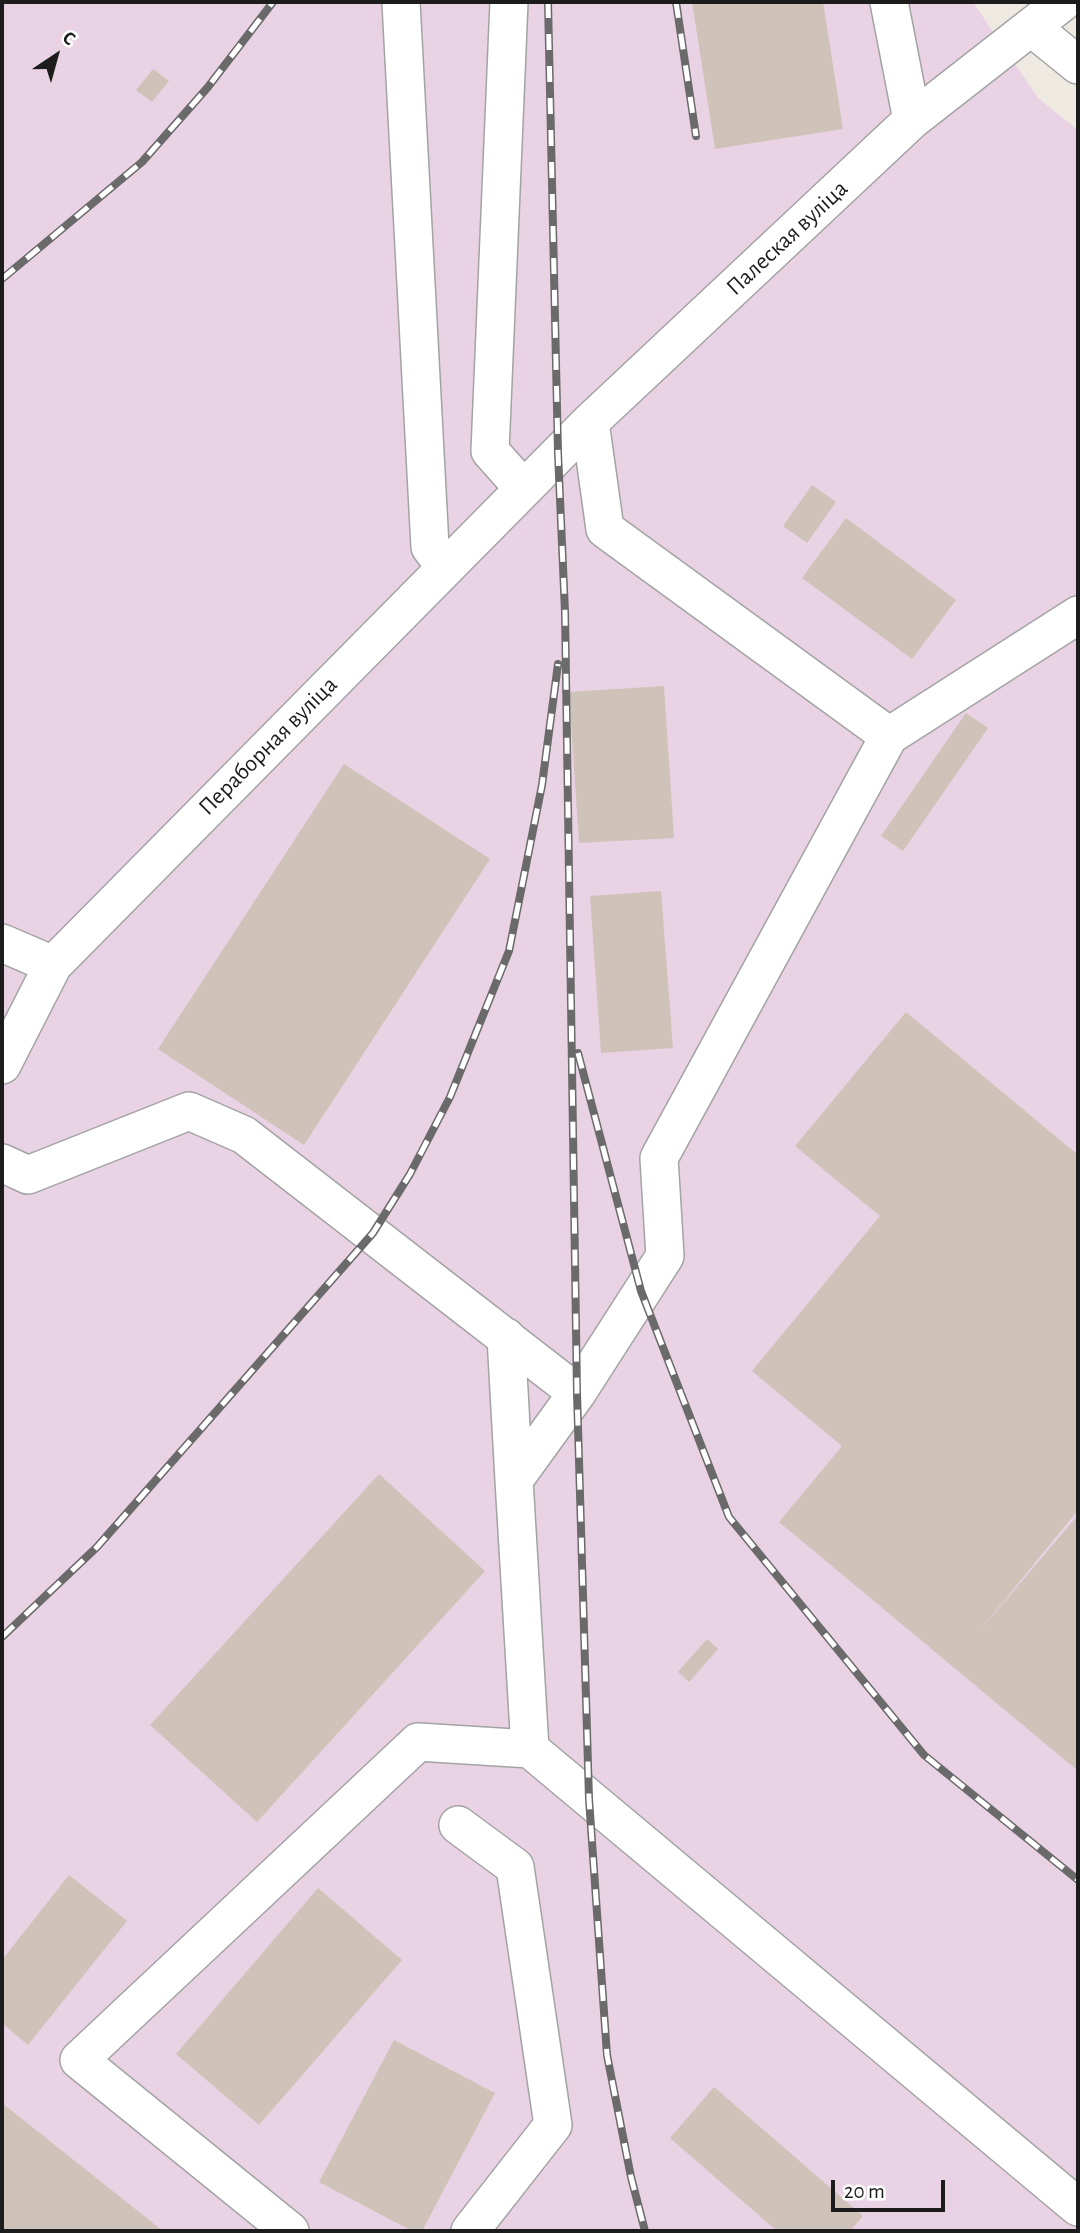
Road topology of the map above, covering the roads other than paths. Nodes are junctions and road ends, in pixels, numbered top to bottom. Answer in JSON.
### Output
{"nodes":[{"id":1,"x":401,"y":2,"type":"edge"},
{"id":2,"x":509,"y":2,"type":"edge"},
{"id":3,"x":889,"y":2,"type":"edge"},
{"id":4,"x":1063,"y":2,"type":"edge"},
{"id":5,"x":1031,"y":27,"type":"junction"},
{"id":6,"x":1078,"y":65,"type":"edge"},
{"id":7,"x":912,"y":120,"type":"junction"},
{"id":8,"x":590,"y":422,"type":"junction"},
{"id":9,"x":523,"y":488,"type":"junction"},
{"id":10,"x":445,"y":568,"type":"junction"},
{"id":11,"x":1078,"y":615,"type":"edge"},
{"id":12,"x":889,"y":736,"type":"junction"},
{"id":13,"x":2,"y":943,"type":"edge"},
{"id":14,"x":53,"y":965,"type":"junction"},
{"id":15,"x":2,"y":1065,"type":"edge"},
{"id":16,"x":2,"y":1163,"type":"edge"},
{"id":17,"x":506,"y":1337,"type":"junction"},
{"id":18,"x":577,"y":1393,"type":"junction"},
{"id":19,"x":514,"y":1480,"type":"junction"},
{"id":20,"x":530,"y":1749,"type":"junction"},
{"id":21,"x":458,"y":1825,"type":"dead end"},
{"id":22,"x":1078,"y":2207,"type":"edge"},
{"id":23,"x":290,"y":2231,"type":"edge"},
{"id":24,"x":470,"y":2231,"type":"edge"}],
"edges":[{"from":1,"to":10,"type":"street"},
{"from":2,"to":9,"type":"street"},
{"from":3,"to":7,"type":"street"},
{"from":4,"to":5,"type":"street","name":"Палеская вуліца"},
{"from":5,"to":6,"type":"street"},
{"from":5,"to":7,"type":"street","name":"Палеская вуліца"},
{"from":7,"to":8,"type":"street","name":"Палеская вуліца"},
{"from":8,"to":9,"type":"street","name":"Палеская вуліца"},
{"from":8,"to":12,"type":"street"},
{"from":9,"to":10,"type":"street","name":"Пераборная вуліца"},
{"from":10,"to":14,"type":"street","name":"Пераборная вуліца"},
{"from":11,"to":12,"type":"street"},
{"from":12,"to":18,"type":"street"},
{"from":13,"to":14,"type":"street"},
{"from":14,"to":15,"type":"street","name":"Пераборная вуліца"},
{"from":16,"to":17,"type":"street"},
{"from":17,"to":18,"type":"street"},
{"from":17,"to":19,"type":"street"},
{"from":18,"to":19,"type":"street"},
{"from":19,"to":20,"type":"street"},
{"from":20,"to":22,"type":"street"},
{"from":20,"to":23,"type":"street"},
{"from":21,"to":24,"type":"street"}]}
